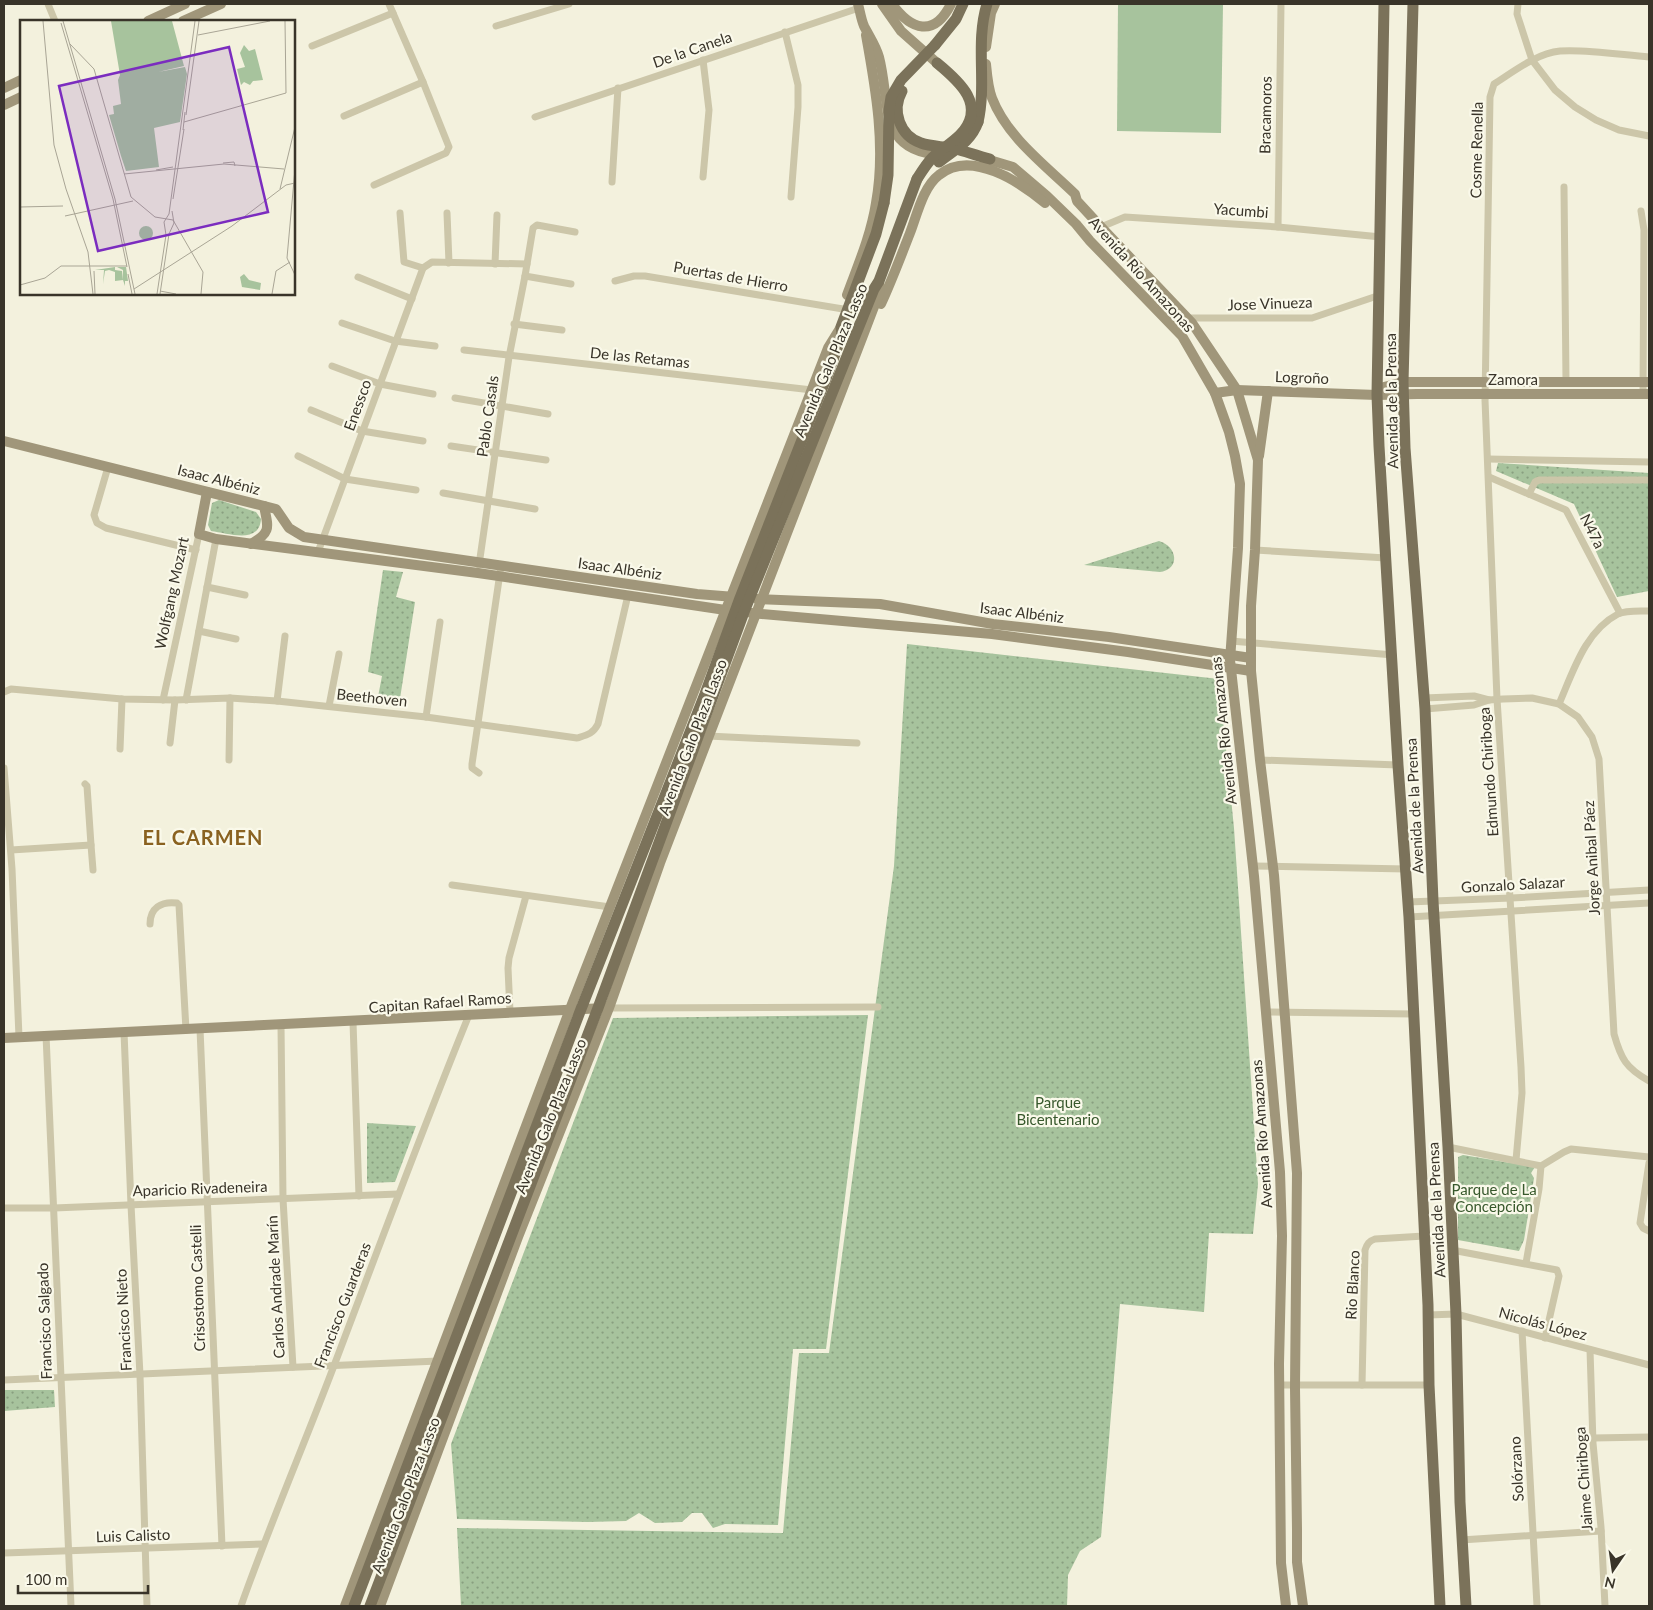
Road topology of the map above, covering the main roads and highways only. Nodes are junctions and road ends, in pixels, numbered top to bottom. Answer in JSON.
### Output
{"nodes":[{"id":1,"x":185,"y":4,"type":"edge"},
{"id":2,"x":221,"y":4,"type":"edge"},
{"id":3,"x":882,"y":4,"type":"edge"},
{"id":4,"x":892,"y":4,"type":"edge"},
{"id":5,"x":951,"y":4,"type":"edge"},
{"id":6,"x":964,"y":4,"type":"edge"},
{"id":7,"x":987,"y":4,"type":"edge"},
{"id":8,"x":994,"y":4,"type":"edge"},
{"id":9,"x":1384,"y":4,"type":"edge"},
{"id":10,"x":1414,"y":4,"type":"edge"},
{"id":11,"x":859,"y":6,"type":"edge"},
{"id":12,"x":150,"y":20,"type":"edge"},
{"id":13,"x":185,"y":20,"type":"edge"},
{"id":14,"x":864,"y":25,"type":"junction"},
{"id":15,"x":936,"y":45,"type":"junction"},
{"id":16,"x":936,"y":63,"type":"joint"},
{"id":17,"x":20,"y":80,"type":"edge"},
{"id":18,"x":4,"y":88,"type":"edge"},
{"id":19,"x":20,"y":97,"type":"edge"},
{"id":20,"x":4,"y":105,"type":"edge"},
{"id":21,"x":990,"y":160,"type":"junction"},
{"id":22,"x":917,"y":178,"type":"junction"},
{"id":23,"x":1090,"y":241,"type":"junction"},
{"id":24,"x":879,"y":281,"type":"junction"},
{"id":25,"x":841,"y":327,"type":"junction"},
{"id":26,"x":864,"y":333,"type":"junction"},
{"id":27,"x":828,"y":348,"type":"junction"},
{"id":28,"x":1403,"y":382,"type":"junction"},
{"id":29,"x":1646,"y":382,"type":"edge"},
{"id":30,"x":1237,"y":390,"type":"junction"},
{"id":31,"x":1268,"y":391,"type":"junction"},
{"id":32,"x":1380,"y":391,"type":"junction"},
{"id":33,"x":1215,"y":393,"type":"junction"},
{"id":34,"x":1404,"y":394,"type":"junction"},
{"id":35,"x":1646,"y":394,"type":"edge"},
{"id":36,"x":4,"y":441,"type":"edge"},
{"id":37,"x":1258,"y":460,"type":"junction"},
{"id":38,"x":207,"y":492,"type":"junction"},
{"id":39,"x":264,"y":506,"type":"junction"},
{"id":40,"x":199,"y":534,"type":"joint"},
{"id":41,"x":251,"y":544,"type":"junction"},
{"id":42,"x":479,"y":568,"type":"junction"},
{"id":43,"x":500,"y":571,"type":"junction"},
{"id":44,"x":740,"y":598,"type":"junction"},
{"id":45,"x":762,"y":599,"type":"junction"},
{"id":46,"x":735,"y":611,"type":"junction"},
{"id":47,"x":756,"y":614,"type":"junction"},
{"id":48,"x":993,"y":629,"type":"junction"},
{"id":49,"x":1230,"y":654,"type":"junction"},
{"id":50,"x":1251,"y":658,"type":"junction"},
{"id":51,"x":1230,"y":668,"type":"junction"},
{"id":52,"x":1251,"y":671,"type":"junction"},
{"id":53,"x":603,"y":1008,"type":"junction"},
{"id":54,"x":576,"y":1009,"type":"junction"},
{"id":55,"x":4,"y":1038,"type":"edge"},
{"id":56,"x":1296,"y":1235,"type":"junction"},
{"id":57,"x":1282,"y":1236,"type":"junction"},
{"id":58,"x":345,"y":1606,"type":"edge"},
{"id":59,"x":354,"y":1606,"type":"edge"},
{"id":60,"x":370,"y":1606,"type":"edge"},
{"id":61,"x":380,"y":1606,"type":"edge"},
{"id":62,"x":1286,"y":1606,"type":"edge"},
{"id":63,"x":1303,"y":1606,"type":"edge"},
{"id":64,"x":1440,"y":1606,"type":"edge"},
{"id":65,"x":1466,"y":1606,"type":"edge"}],
"edges":[{"from":1,"to":12,"type":"main road"},
{"from":2,"to":13,"type":"main road"},
{"from":3,"to":16,"type":"main road"},
{"from":4,"to":5,"type":"main road"},
{"from":6,"to":15,"type":"main road"},
{"from":7,"to":22,"type":"main road","bridge":true},
{"from":8,"to":30,"type":"main road","name":"Avenida Río Amazonas"},
{"from":9,"to":32,"type":"main road","name":"Avenida de la Prensa"},
{"from":10,"to":28,"type":"main road","name":"Avenida de la Prensa"},
{"from":11,"to":14,"type":"main road","name":"Avenida Río Amazonas"},
{"from":14,"to":21,"type":"main road","name":"Avenida Río Amazonas"},
{"from":14,"to":27,"type":"main road"},
{"from":15,"to":21,"type":"main road","bridge":true},
{"from":15,"to":25,"type":"main road","bridge":true},
{"from":16,"to":22,"type":"main road","bridge":true},
{"from":17,"to":18,"type":"main road"},
{"from":19,"to":20,"type":"main road"},
{"from":21,"to":23,"type":"main road","name":"Avenida Río Amazonas"},
{"from":22,"to":24,"type":"main road"},
{"from":23,"to":26,"type":"main road"},
{"from":23,"to":33,"type":"main road","name":"Avenida Río Amazonas"},
{"from":24,"to":26,"type":"main road","name":"Avenida Galo Plaza Lasso"},
{"from":24,"to":44,"type":"main road","name":"Avenida Galo Plaza Lasso"},
{"from":25,"to":27,"type":"main road","name":"Avenida Galo Plaza Lasso"},
{"from":25,"to":44,"type":"main road","name":"Avenida Galo Plaza Lasso"},
{"from":26,"to":45,"type":"main road","name":"Avenida Galo Plaza Lasso"},
{"from":27,"to":44,"type":"main road","name":"Avenida Galo Plaza Lasso"},
{"from":28,"to":29,"type":"main road","name":"Zamora"},
{"from":28,"to":32,"type":"main road","name":"Zamora"},
{"from":28,"to":34,"type":"main road","name":"Avenida de la Prensa"},
{"from":30,"to":31,"type":"main road","name":"Logroño"},
{"from":30,"to":33,"type":"main road","name":"Logroño"},
{"from":30,"to":37,"type":"main road","name":"Avenida Río Amazonas"},
{"from":31,"to":32,"type":"main road","name":"Logroño"},
{"from":31,"to":37,"type":"main road"},
{"from":32,"to":34,"type":"main road","name":"Zamora"},
{"from":32,"to":64,"type":"main road","name":"Avenida de la Prensa"},
{"from":33,"to":49,"type":"main road","name":"Avenida Río Amazonas"},
{"from":34,"to":35,"type":"main road","name":"Zamora"},
{"from":34,"to":65,"type":"main road","name":"Avenida de la Prensa"},
{"from":36,"to":38,"type":"main road","name":"Isaac Albéniz"},
{"from":37,"to":50,"type":"main road","name":"Avenida Río Amazonas"},
{"from":38,"to":39,"type":"main road","name":"Isaac Albéniz"},
{"from":38,"to":40,"type":"main road","name":"Wolfgang Mozart"},
{"from":39,"to":41,"type":"main road"},
{"from":39,"to":42,"type":"main road","name":"Isaac Albéniz"},
{"from":40,"to":41,"type":"main road","name":"Isaac Albéniz"},
{"from":41,"to":42,"type":"main road","name":"Isaac Albéniz"},
{"from":42,"to":43,"type":"main road","name":"Isaac Albéniz"},
{"from":43,"to":44,"type":"main road","name":"Isaac Albéniz"},
{"from":43,"to":46,"type":"main road","name":"Isaac Albéniz"},
{"from":44,"to":45,"type":"main road","name":"Isaac Albéniz"},
{"from":44,"to":46,"type":"main road","name":"Avenida Galo Plaza Lasso"},
{"from":45,"to":47,"type":"main road","name":"Avenida Galo Plaza Lasso"},
{"from":45,"to":48,"type":"main road","name":"Isaac Albéniz"},
{"from":46,"to":47,"type":"main road","name":"Isaac Albéniz"},
{"from":46,"to":53,"type":"main road","name":"Avenida Galo Plaza Lasso"},
{"from":46,"to":54,"type":"main road","name":"Avenida Galo Plaza Lasso"},
{"from":46,"to":54,"type":"main road","name":"Avenida Galo Plaza Lasso"},
{"from":47,"to":48,"type":"main road","name":"Isaac Albéniz"},
{"from":47,"to":53,"type":"main road","name":"Avenida Galo Plaza Lasso"},
{"from":48,"to":49,"type":"main road","name":"Isaac Albéniz"},
{"from":48,"to":51,"type":"main road","name":"Isaac Albéniz"},
{"from":49,"to":50,"type":"main road","name":"Isaac Albéniz"},
{"from":49,"to":51,"type":"main road","name":"Avenida Río Amazonas"},
{"from":50,"to":52,"type":"main road","name":"Avenida Río Amazonas"},
{"from":51,"to":52,"type":"main road","name":"Isaac Albéniz"},
{"from":51,"to":57,"type":"main road","name":"Avenida Río Amazonas"},
{"from":52,"to":56,"type":"main road","name":"Avenida Río Amazonas"},
{"from":53,"to":54,"type":"main road","name":"Capitan Rafael Ramos"},
{"from":53,"to":60,"type":"main road","name":"Avenida Galo Plaza Lasso"},
{"from":53,"to":61,"type":"main road","name":"Avenida Galo Plaza Lasso"},
{"from":54,"to":55,"type":"main road","name":"Capitan Rafael Ramos"},
{"from":54,"to":58,"type":"main road","name":"Avenida Galo Plaza Lasso"},
{"from":54,"to":59,"type":"main road","name":"Avenida Galo Plaza Lasso"},
{"from":56,"to":57,"type":"main road"},
{"from":56,"to":63,"type":"main road","name":"Avenida Río Amazonas"},
{"from":57,"to":62,"type":"main road","name":"Avenida Río Amazonas"}]}
